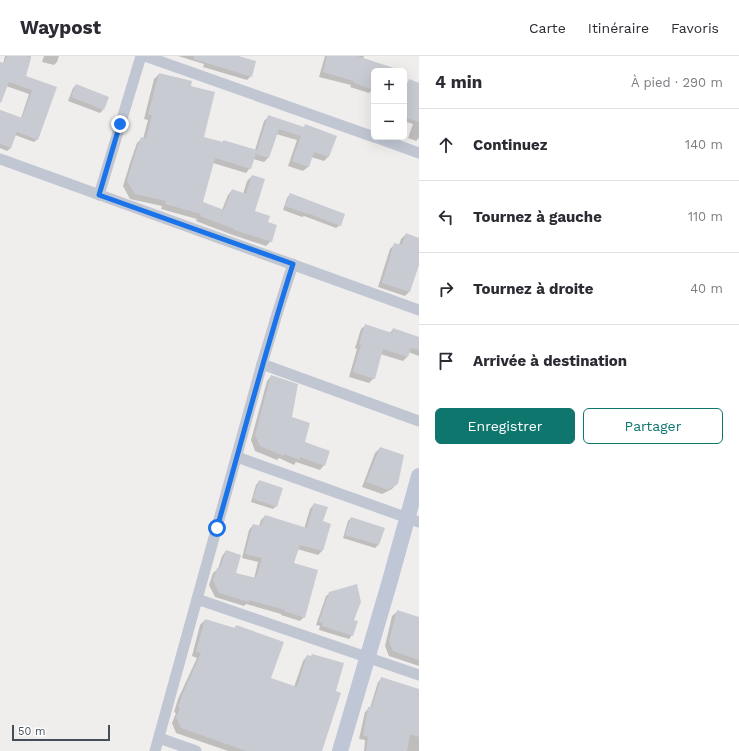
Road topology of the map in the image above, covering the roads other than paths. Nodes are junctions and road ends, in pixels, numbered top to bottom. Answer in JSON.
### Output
{"nodes":[{"id":1,"x":141,"y":56,"type":"edge"},
{"id":2,"x":145,"y":56,"type":"edge"},
{"id":3,"x":371,"y":136,"type":"edge"},
{"id":4,"x":382,"y":140,"type":"edge"},
{"id":5,"x":419,"y":153,"type":"edge"},
{"id":6,"x":0,"y":158,"type":"edge"},
{"id":7,"x":99,"y":195,"type":"junction"},
{"id":8,"x":293,"y":264,"type":"junction"},
{"id":9,"x":419,"y":310,"type":"edge"},
{"id":10,"x":262,"y":364,"type":"junction"},
{"id":11,"x":419,"y":421,"type":"edge"},
{"id":12,"x":237,"y":457,"type":"junction"},
{"id":13,"x":419,"y":476,"type":"edge"},
{"id":14,"x":413,"y":520,"type":"edge"},
{"id":15,"x":197,"y":599,"type":"junction"},
{"id":16,"x":367,"y":656,"type":"junction"},
{"id":17,"x":419,"y":674,"type":"edge"},
{"id":18,"x":159,"y":738,"type":"junction"},
{"id":19,"x":155,"y":751,"type":"edge"},
{"id":20,"x":196,"y":751,"type":"edge"},
{"id":21,"x":340,"y":751,"type":"edge"}],
"edges":[{"from":1,"to":7,"type":"street"},
{"from":2,"to":3,"type":"street"},
{"from":4,"to":5,"type":"street"},
{"from":6,"to":7,"type":"street"},
{"from":7,"to":8,"type":"street"},
{"from":8,"to":9,"type":"street"},
{"from":8,"to":10,"type":"street"},
{"from":10,"to":11,"type":"street"},
{"from":10,"to":12,"type":"street"},
{"from":12,"to":14,"type":"street"},
{"from":12,"to":15,"type":"street"},
{"from":13,"to":14,"type":"street"},
{"from":14,"to":16,"type":"street"},
{"from":15,"to":16,"type":"street"},
{"from":15,"to":18,"type":"street"},
{"from":16,"to":17,"type":"street"},
{"from":16,"to":21,"type":"street"},
{"from":18,"to":19,"type":"street"},
{"from":18,"to":20,"type":"street"}]}
